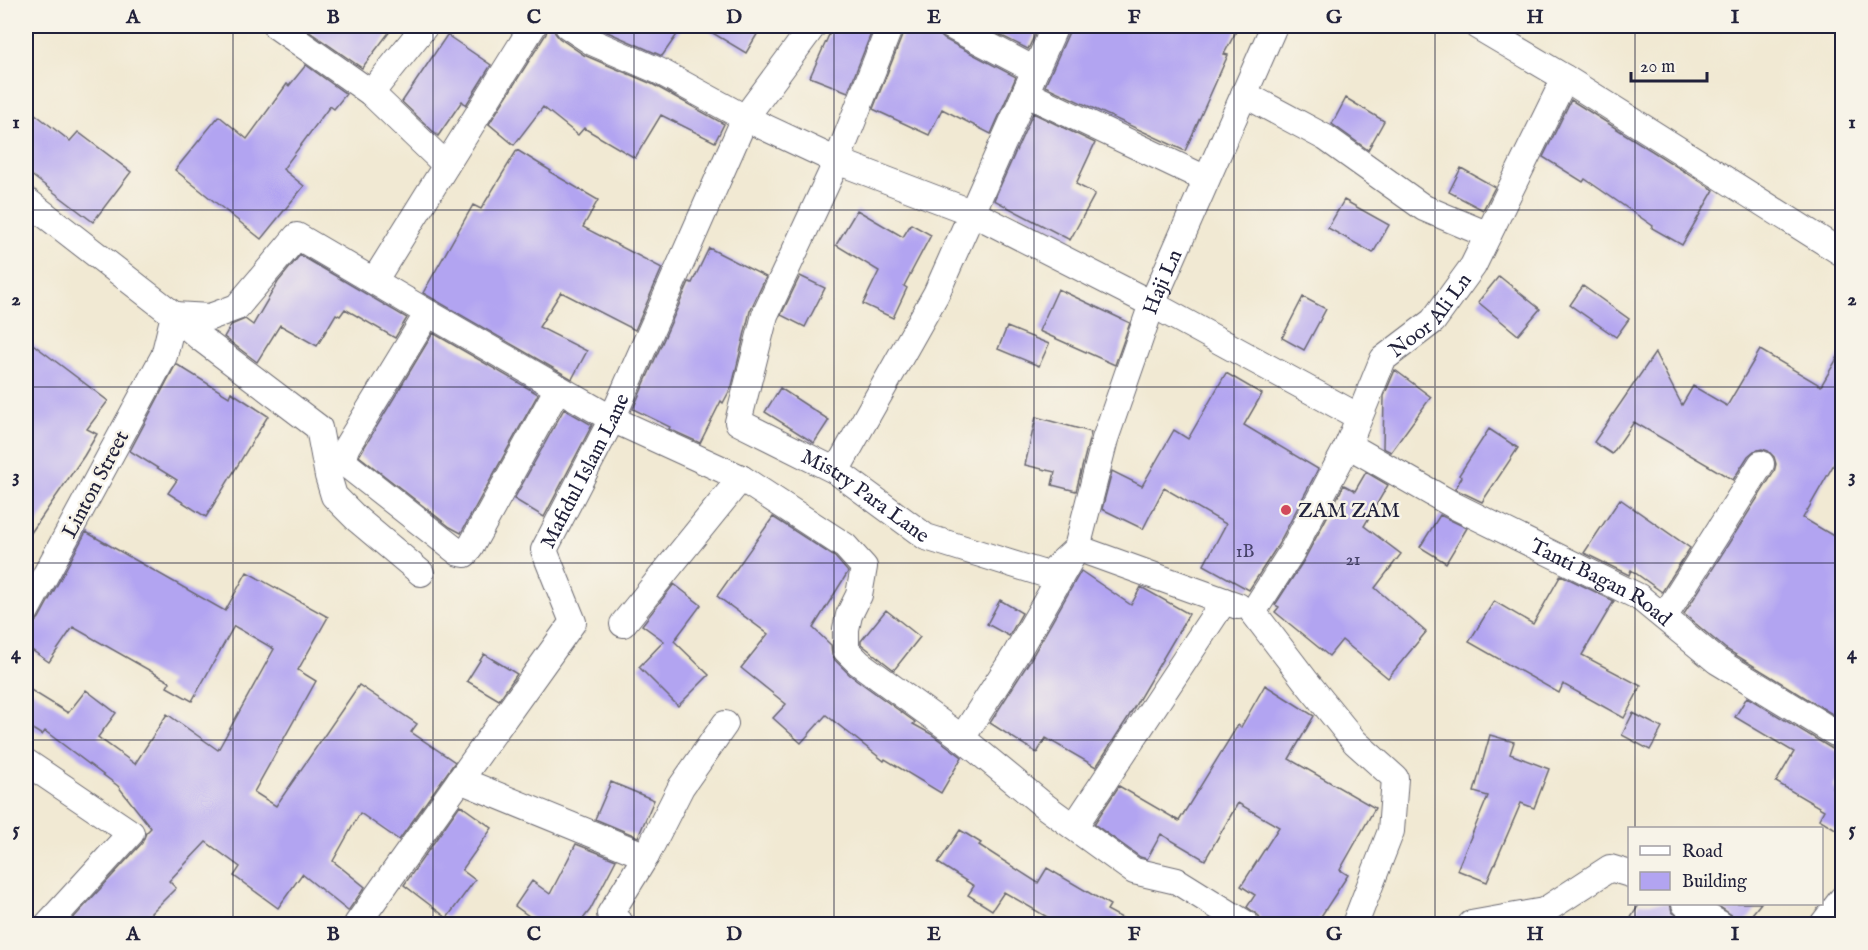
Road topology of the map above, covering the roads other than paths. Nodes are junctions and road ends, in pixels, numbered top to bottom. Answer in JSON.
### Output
{"nodes":[{"id":1,"x":276,"y":26,"type":"edge"},
{"id":2,"x":425,"y":26,"type":"edge"},
{"id":3,"x":533,"y":26,"type":"edge"},
{"id":4,"x":568,"y":26,"type":"edge"},
{"id":5,"x":813,"y":26,"type":"edge"},
{"id":6,"x":890,"y":26,"type":"edge"},
{"id":7,"x":951,"y":26,"type":"edge"},
{"id":8,"x":1055,"y":26,"type":"edge"},
{"id":9,"x":1274,"y":26,"type":"edge"},
{"id":10,"x":1477,"y":26,"type":"edge"},
{"id":11,"x":1565,"y":78,"type":"junction"},
{"id":12,"x":371,"y":93,"type":"junction"},
{"id":13,"x":1025,"y":93,"type":"junction"},
{"id":14,"x":1244,"y":94,"type":"junction"},
{"id":15,"x":744,"y":118,"type":"junction"},
{"id":16,"x":837,"y":161,"type":"junction"},
{"id":17,"x":446,"y":165,"type":"junction"},
{"id":18,"x":1206,"y":179,"type":"junction"},
{"id":19,"x":26,"y":200,"type":"edge"},
{"id":20,"x":973,"y":213,"type":"junction"},
{"id":21,"x":1488,"y":235,"type":"junction"},
{"id":22,"x":1842,"y":253,"type":"edge"},
{"id":23,"x":374,"y":281,"type":"junction"},
{"id":24,"x":1152,"y":304,"type":"junction"},
{"id":25,"x":428,"y":313,"type":"junction"},
{"id":26,"x":174,"y":315,"type":"junction"},
{"id":27,"x":558,"y":388,"type":"junction"},
{"id":28,"x":1359,"y":417,"type":"junction"},
{"id":29,"x":612,"y":419,"type":"junction"},
{"id":30,"x":1348,"y":445,"type":"junction"},
{"id":31,"x":1761,"y":464,"type":"dead end"},
{"id":32,"x":836,"y":471,"type":"junction"},
{"id":33,"x":741,"y":478,"type":"junction"},
{"id":34,"x":1077,"y":548,"type":"junction"},
{"id":35,"x":421,"y":573,"type":"dead end"},
{"id":36,"x":1224,"y":601,"type":"junction"},
{"id":37,"x":26,"y":608,"type":"edge"},
{"id":38,"x":1253,"y":612,"type":"junction"},
{"id":39,"x":1664,"y":617,"type":"junction"},
{"id":40,"x":623,"y":624,"type":"dead end"},
{"id":41,"x":725,"y":724,"type":"dead end"},
{"id":42,"x":1842,"y":737,"type":"edge"},
{"id":43,"x":962,"y":738,"type":"junction"},
{"id":44,"x":28,"y":769,"type":"edge"},
{"id":45,"x":460,"y":780,"type":"junction"},
{"id":46,"x":1074,"y":827,"type":"junction"},
{"id":47,"x":646,"y":856,"type":"junction"},
{"id":48,"x":1628,"y":874,"type":"edge"},
{"id":49,"x":1842,"y":898,"type":"edge"},
{"id":50,"x":1688,"y":905,"type":"edge"},
{"id":51,"x":1541,"y":918,"type":"edge"},
{"id":52,"x":48,"y":924,"type":"edge"},
{"id":53,"x":357,"y":924,"type":"edge"},
{"id":54,"x":621,"y":924,"type":"edge"},
{"id":55,"x":1246,"y":924,"type":"edge"},
{"id":56,"x":1355,"y":924,"type":"edge"},
{"id":57,"x":1471,"y":924,"type":"edge"},
{"id":58,"x":1720,"y":924,"type":"edge"},
{"id":59,"x":1823,"y":924,"type":"edge"}],
"edges":[{"from":1,"to":12,"type":"street"},
{"from":2,"to":12,"type":"street"},
{"from":3,"to":17,"type":"street"},
{"from":4,"to":15,"type":"street"},
{"from":5,"to":15,"type":"street","name":"Mafidul Islam Lane"},
{"from":6,"to":16,"type":"street","name":"Mistry Para Lane"},
{"from":7,"to":13,"type":"street"},
{"from":8,"to":13,"type":"street"},
{"from":9,"to":14,"type":"street","name":"Haji Ln"},
{"from":10,"to":11,"type":"street"},
{"from":11,"to":21,"type":"street","name":"Noor Ali Ln"},
{"from":11,"to":22,"type":"street"},
{"from":12,"to":17,"type":"street"},
{"from":13,"to":18,"type":"street"},
{"from":13,"to":20,"type":"street"},
{"from":14,"to":18,"type":"street","name":"Haji Ln"},
{"from":14,"to":21,"type":"street"},
{"from":15,"to":16,"type":"street"},
{"from":15,"to":29,"type":"street","name":"Mafidul Islam Lane"},
{"from":16,"to":20,"type":"street"},
{"from":16,"to":32,"type":"street","name":"Mistry Para Lane"},
{"from":17,"to":23,"type":"street"},
{"from":18,"to":24,"type":"street","name":"Haji Ln"},
{"from":19,"to":26,"type":"street"},
{"from":20,"to":24,"type":"street"},
{"from":20,"to":32,"type":"street"},
{"from":21,"to":28,"type":"street","name":"Noor Ali Ln"},
{"from":23,"to":25,"type":"street"},
{"from":23,"to":26,"type":"street"},
{"from":24,"to":28,"type":"street"},
{"from":24,"to":34,"type":"street","name":"Haji Ln"},
{"from":25,"to":27,"type":"street"},
{"from":25,"to":27,"type":"street"},
{"from":26,"to":35,"type":"street"},
{"from":26,"to":37,"type":"street","name":"Linton Street"},
{"from":27,"to":29,"type":"street"},
{"from":28,"to":30,"type":"street","name":"Noor Ali Ln"},
{"from":29,"to":33,"type":"street"},
{"from":29,"to":45,"type":"street","name":"Mafidul Islam Lane"},
{"from":30,"to":38,"type":"street","name":"Noor Ali Ln"},
{"from":30,"to":39,"type":"street","name":"Tanti Bagan Road"},
{"from":31,"to":39,"type":"street"},
{"from":32,"to":34,"type":"street","name":"Mistry Para Lane"},
{"from":33,"to":40,"type":"street"},
{"from":33,"to":43,"type":"street"},
{"from":34,"to":36,"type":"street"},
{"from":34,"to":43,"type":"street","name":"Haji Ln"},
{"from":36,"to":38,"type":"street"},
{"from":36,"to":46,"type":"street"},
{"from":38,"to":56,"type":"street"},
{"from":39,"to":42,"type":"street","name":"Tanti Bagan Road"},
{"from":41,"to":47,"type":"street"},
{"from":43,"to":46,"type":"street"},
{"from":44,"to":52,"type":"street"},
{"from":45,"to":47,"type":"street"},
{"from":45,"to":53,"type":"street","name":"Mafidul Islam Lane"},
{"from":46,"to":55,"type":"street"},
{"from":47,"to":54,"type":"street"},
{"from":48,"to":51,"type":"street"},
{"from":49,"to":59,"type":"street"},
{"from":50,"to":58,"type":"street"},
{"from":51,"to":57,"type":"street"}]}
